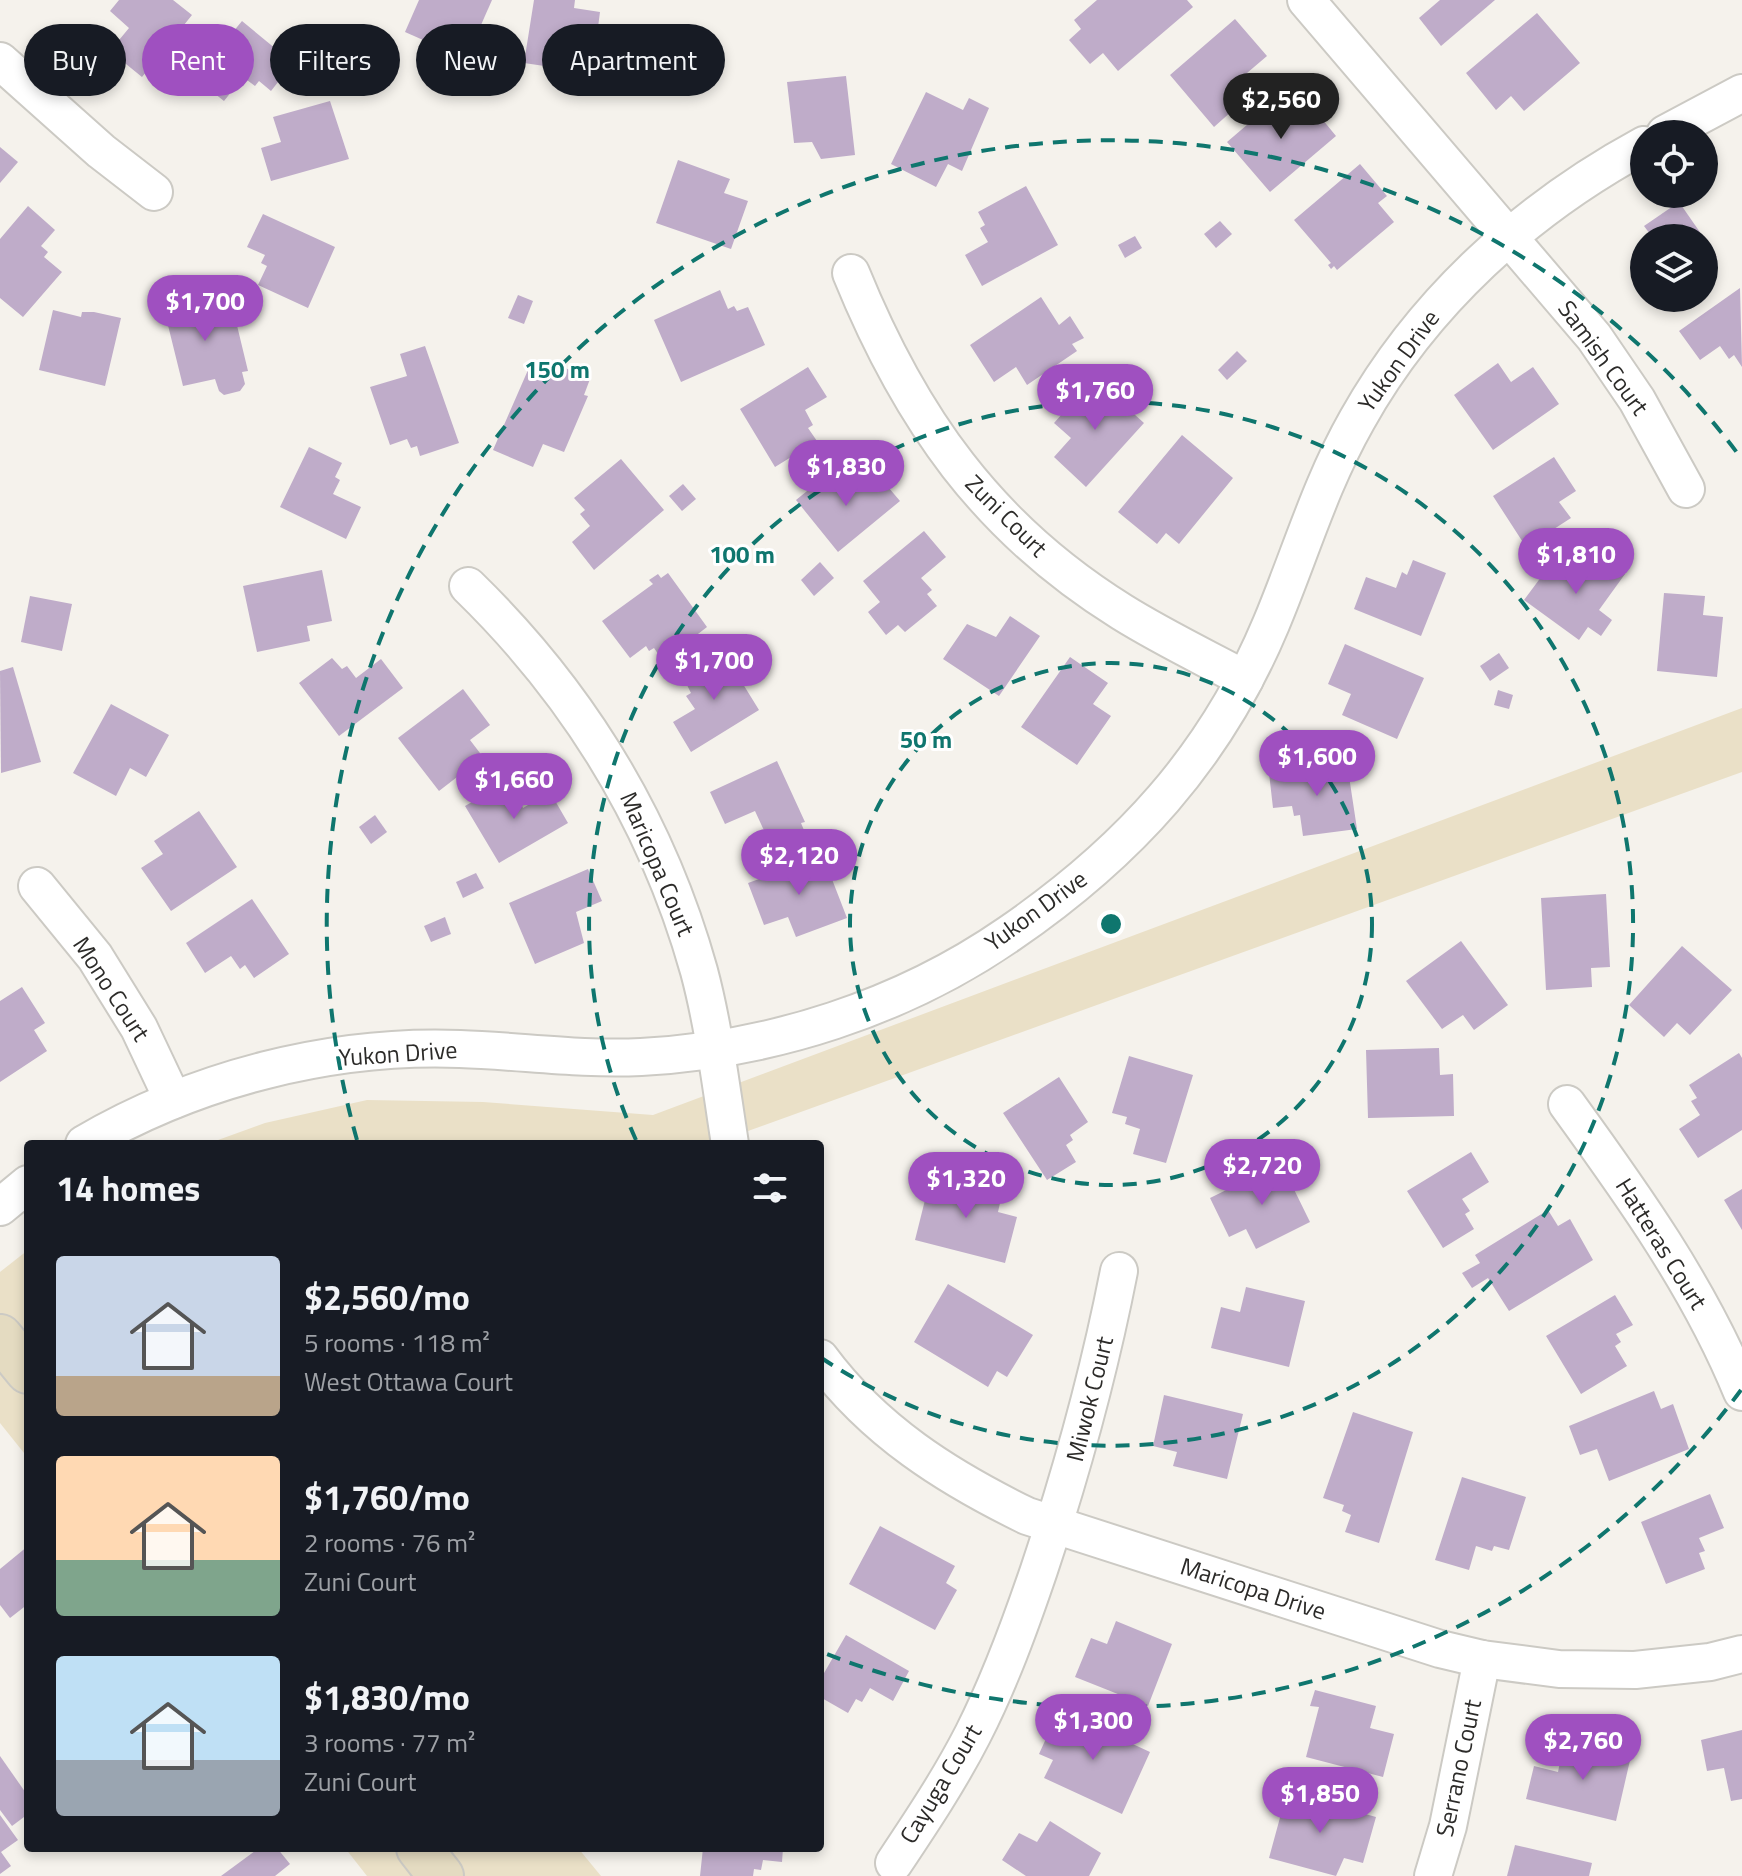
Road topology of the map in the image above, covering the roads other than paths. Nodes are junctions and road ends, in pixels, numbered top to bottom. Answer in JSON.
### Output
{"nodes":[{"id":1,"x":1306,"y":0,"type":"edge"},
{"id":2,"x":0,"y":61,"type":"edge"},
{"id":3,"x":1742,"y":93,"type":"edge"},
{"id":4,"x":1691,"y":120,"type":"edge"},
{"id":5,"x":1630,"y":153,"type":"edge"},
{"id":6,"x":154,"y":192,"type":"dead end"},
{"id":7,"x":1509,"y":236,"type":"junction"},
{"id":8,"x":851,"y":273,"type":"dead end"},
{"id":9,"x":1686,"y":489,"type":"dead end"},
{"id":10,"x":468,"y":586,"type":"dead end"},
{"id":11,"x":1245,"y":679,"type":"junction"},
{"id":12,"x":37,"y":886,"type":"dead end"},
{"id":13,"x":715,"y":1050,"type":"junction"},
{"id":14,"x":173,"y":1100,"type":"junction"},
{"id":15,"x":1567,"y":1104,"type":"dead end"},
{"id":16,"x":92,"y":1140,"type":"edge"},
{"id":17,"x":729,"y":1140,"type":"edge"},
{"id":18,"x":24,"y":1187,"type":"edge"},
{"id":19,"x":0,"y":1207,"type":"edge"},
{"id":20,"x":1119,"y":1271,"type":"dead end"},
{"id":21,"x":0,"y":1337,"type":"edge"},
{"id":22,"x":824,"y":1363,"type":"edge"},
{"id":23,"x":24,"y":1366,"type":"edge"},
{"id":24,"x":1742,"y":1392,"type":"edge"},
{"id":25,"x":1054,"y":1525,"type":"junction"},
{"id":26,"x":1742,"y":1654,"type":"edge"},
{"id":27,"x":1482,"y":1659,"type":"junction"},
{"id":28,"x":422,"y":1852,"type":"edge"},
{"id":29,"x":894,"y":1863,"type":"dead end"},
{"id":30,"x":441,"y":1876,"type":"edge"},
{"id":31,"x":1433,"y":1876,"type":"edge"}],
"edges":[{"from":1,"to":7,"type":"street","name":"Samish Court"},
{"from":2,"to":6,"type":"street"},
{"from":3,"to":4,"type":"street"},
{"from":5,"to":7,"type":"street","name":"Yukon Drive"},
{"from":7,"to":9,"type":"street","name":"Samish Court"},
{"from":7,"to":11,"type":"street","name":"Yukon Drive"},
{"from":8,"to":11,"type":"street","name":"Zuni Court"},
{"from":10,"to":13,"type":"street","name":"Maricopa Court"},
{"from":11,"to":13,"type":"street","name":"Yukon Drive"},
{"from":12,"to":14,"type":"street","name":"Mono Court"},
{"from":13,"to":14,"type":"street","name":"Yukon Drive"},
{"from":13,"to":17,"type":"street"},
{"from":14,"to":16,"type":"street","name":"Yukon Drive"},
{"from":15,"to":24,"type":"street","name":"Hatteras Court"},
{"from":18,"to":19,"type":"street"},
{"from":20,"to":25,"type":"street","name":"Miwok Court"},
{"from":21,"to":23,"type":"street"},
{"from":22,"to":25,"type":"street","name":"Maricopa Drive"},
{"from":25,"to":27,"type":"street","name":"Maricopa Drive"},
{"from":25,"to":29,"type":"street","name":"Cayuga Court"},
{"from":26,"to":27,"type":"street","name":"Maricopa Drive"},
{"from":27,"to":31,"type":"street","name":"Serrano Court"},
{"from":28,"to":30,"type":"street"}]}
